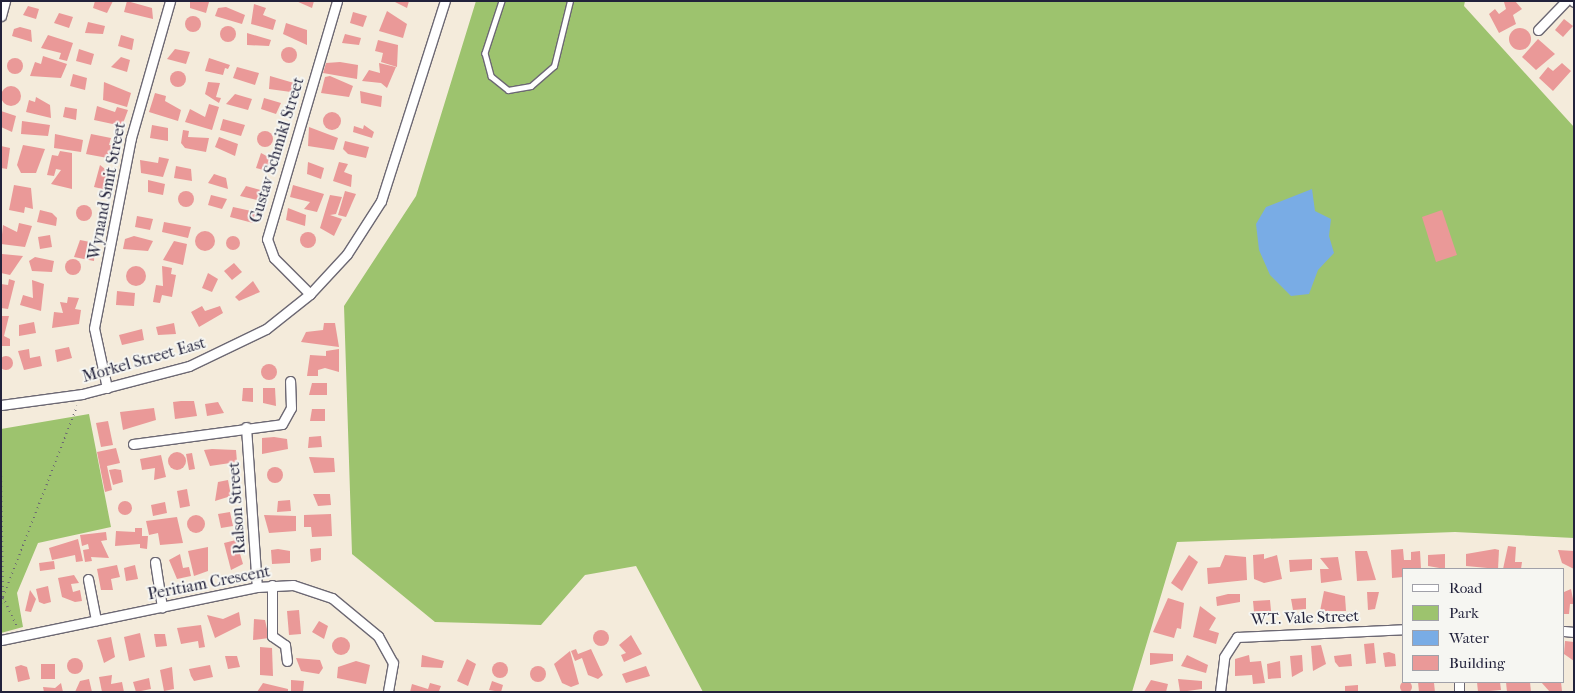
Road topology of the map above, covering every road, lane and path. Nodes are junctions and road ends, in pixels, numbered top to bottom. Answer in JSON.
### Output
{"nodes":[{"id":1,"x":5,"y":1,"type":"edge"},
{"id":2,"x":170,"y":1,"type":"edge"},
{"id":3,"x":338,"y":1,"type":"edge"},
{"id":4,"x":445,"y":1,"type":"edge"},
{"id":5,"x":502,"y":1,"type":"edge"},
{"id":6,"x":570,"y":1,"type":"edge"},
{"id":7,"x":1566,"y":1,"type":"edge"},
{"id":8,"x":1,"y":16,"type":"edge"},
{"id":9,"x":1538,"y":30,"type":"dead end"},
{"id":10,"x":310,"y":294,"type":"junction"},
{"id":11,"x":290,"y":381,"type":"dead end"},
{"id":12,"x":107,"y":388,"type":"junction"},
{"id":13,"x":82,"y":394,"type":"junction"},
{"id":14,"x":1,"y":405,"type":"edge"},
{"id":15,"x":246,"y":427,"type":"junction"},
{"id":16,"x":133,"y":444,"type":"dead end"},
{"id":17,"x":1,"y":466,"type":"edge"},
{"id":18,"x":155,"y":562,"type":"dead end"},
{"id":19,"x":88,"y":579,"type":"dead end"},
{"id":20,"x":272,"y":585,"type":"junction"},
{"id":21,"x":257,"y":587,"type":"junction"},
{"id":22,"x":3,"y":596,"type":"junction"},
{"id":23,"x":1,"y":604,"type":"edge"},
{"id":24,"x":162,"y":607,"type":"junction"},
{"id":25,"x":96,"y":620,"type":"junction"},
{"id":26,"x":1402,"y":629,"type":"edge"},
{"id":27,"x":22,"y":636,"type":"junction"},
{"id":28,"x":1,"y":640,"type":"edge"},
{"id":29,"x":287,"y":661,"type":"dead end"},
{"id":30,"x":388,"y":692,"type":"edge"},
{"id":31,"x":1220,"y":692,"type":"edge"}],
"edges":[{"from":1,"to":8,"type":"street"},
{"from":2,"to":12,"type":"street","name":"Wynand Smit Street"},
{"from":3,"to":10,"type":"street","name":"Gustav Schmikl Street"},
{"from":4,"to":10,"type":"street","name":"Morkel Street East"},
{"from":5,"to":6,"type":"lane"},
{"from":7,"to":9,"type":"street"},
{"from":10,"to":12,"type":"street","name":"Morkel Street East"},
{"from":11,"to":15,"type":"street"},
{"from":12,"to":13,"type":"street","name":"Morkel Street East"},
{"from":13,"to":14,"type":"street","name":"Morkel Street East"},
{"from":13,"to":22,"type":"path"},
{"from":15,"to":16,"type":"street"},
{"from":15,"to":21,"type":"street","name":"Ralson Street"},
{"from":17,"to":22,"type":"path"},
{"from":18,"to":24,"type":"street"},
{"from":19,"to":25,"type":"street"},
{"from":20,"to":21,"type":"street","name":"Peritiam Crescent"},
{"from":20,"to":29,"type":"street"},
{"from":20,"to":30,"type":"street","name":"Peritiam Crescent"},
{"from":21,"to":24,"type":"street","name":"Peritiam Crescent"},
{"from":22,"to":23,"type":"path"},
{"from":22,"to":27,"type":"path"},
{"from":24,"to":25,"type":"street","name":"Peritiam Crescent"},
{"from":25,"to":27,"type":"street","name":"Peritiam Crescent"},
{"from":26,"to":31,"type":"street","name":"W.T. Vale Street"},
{"from":27,"to":28,"type":"street","name":"Peritiam Crescent"}]}
